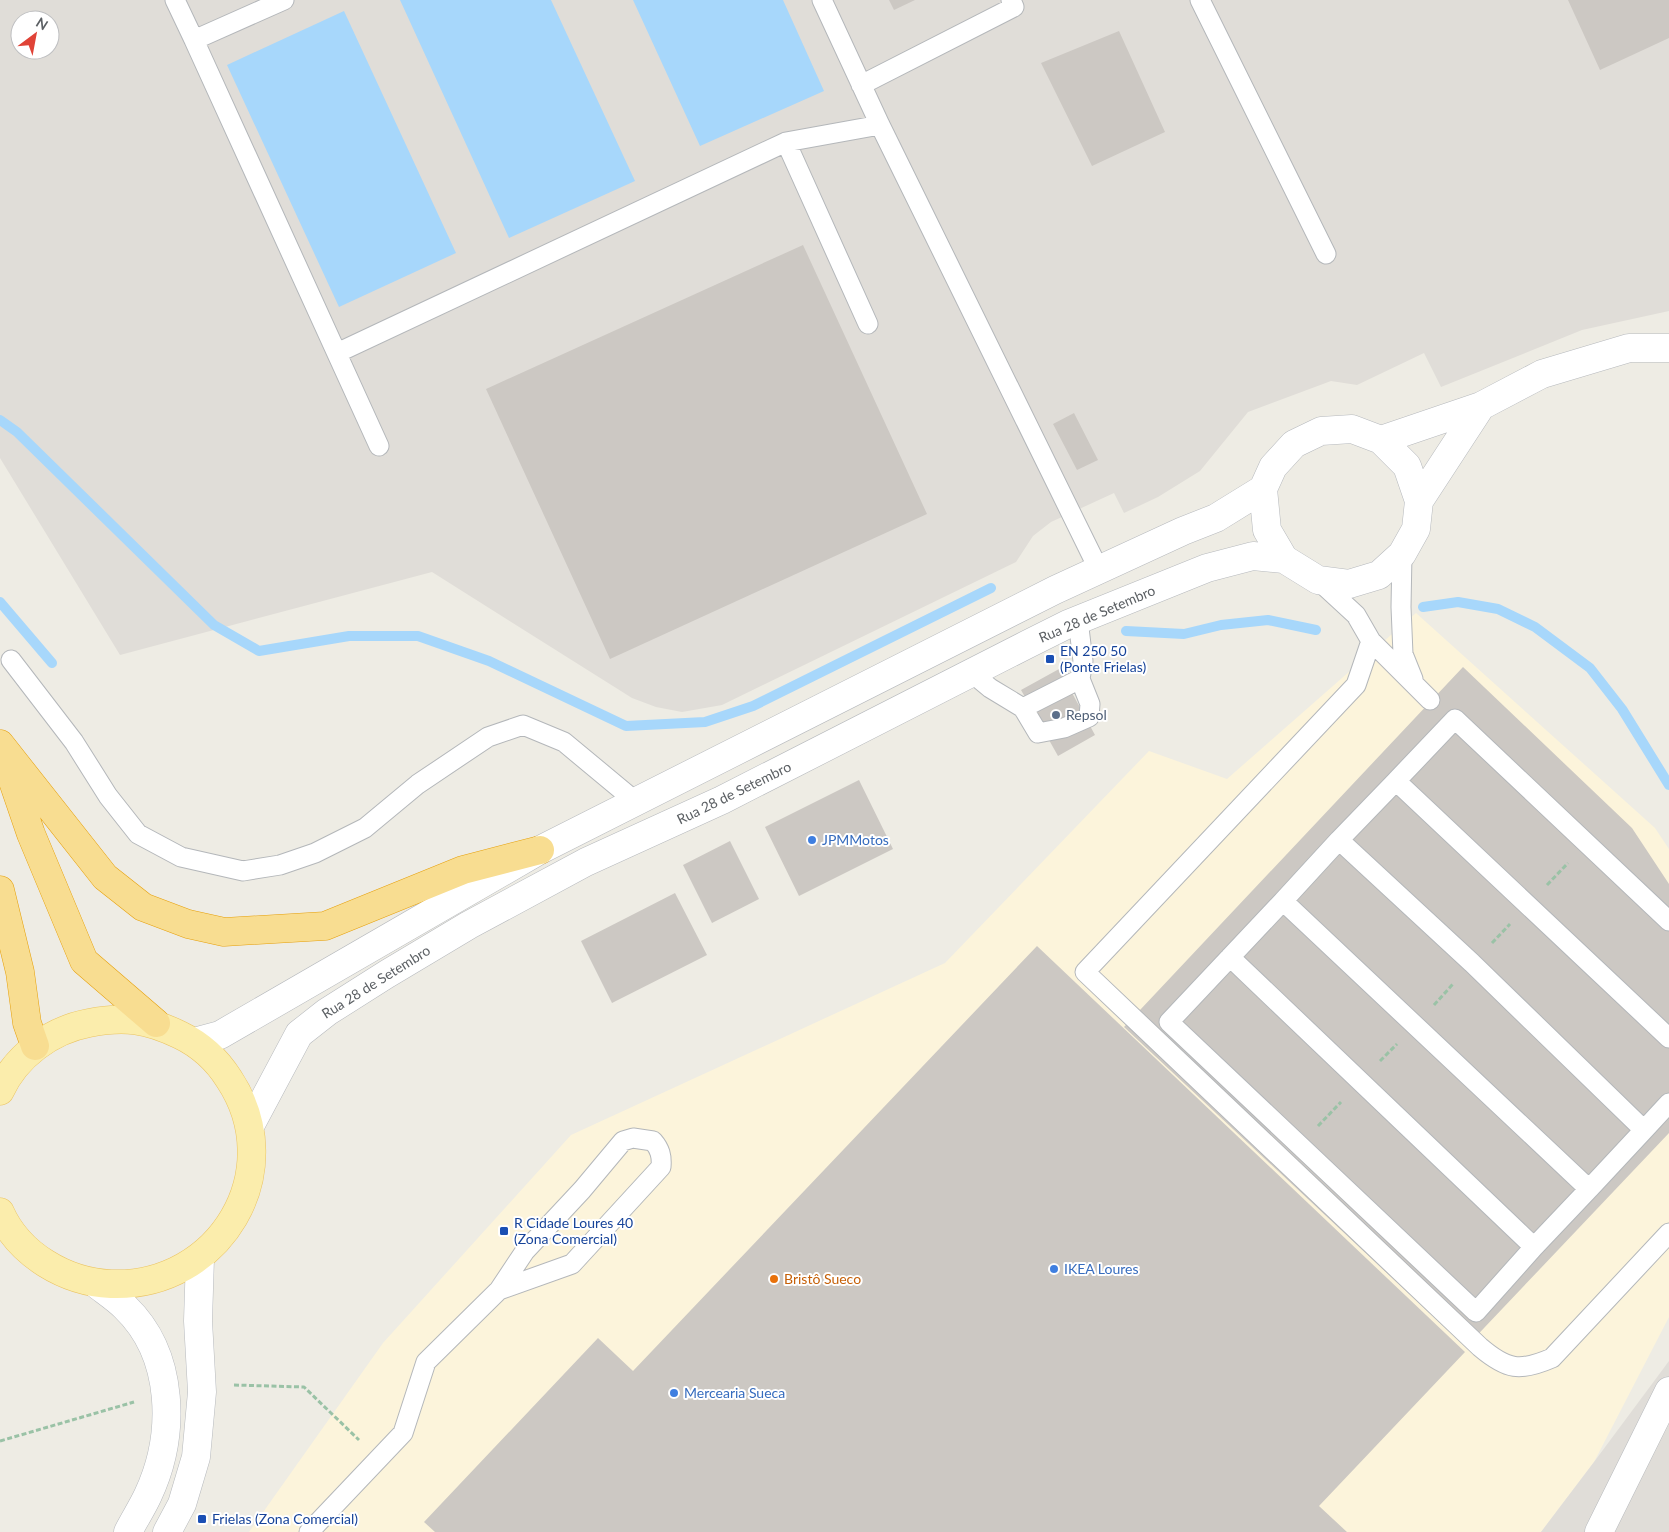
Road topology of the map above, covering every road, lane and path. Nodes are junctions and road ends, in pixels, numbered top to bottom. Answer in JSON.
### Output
{"nodes":[{"id":1,"x":175,"y":0,"type":"edge"},
{"id":2,"x":284,"y":0,"type":"edge"},
{"id":3,"x":822,"y":0,"type":"edge"},
{"id":4,"x":1011,"y":0,"type":"edge"},
{"id":5,"x":1200,"y":0,"type":"edge"},
{"id":6,"x":194,"y":40,"type":"junction"},
{"id":7,"x":861,"y":85,"type":"junction"},
{"id":8,"x":880,"y":125,"type":"junction"},
{"id":9,"x":786,"y":142,"type":"junction"},
{"id":10,"x":1326,"y":254,"type":"dead end"},
{"id":11,"x":868,"y":324,"type":"dead end"},
{"id":12,"x":1669,"y":348,"type":"edge"},
{"id":13,"x":337,"y":353,"type":"junction"},
{"id":14,"x":1481,"y":406,"type":"junction"},
{"id":15,"x":1381,"y":440,"type":"junction"},
{"id":16,"x":379,"y":446,"type":"dead end"},
{"id":17,"x":1263,"y":488,"type":"junction"},
{"id":18,"x":1419,"y":501,"type":"junction"},
{"id":19,"x":1402,"y":554,"type":"junction"},
{"id":20,"x":1284,"y":559,"type":"junction"},
{"id":21,"x":1099,"y":570,"type":"junction"},
{"id":22,"x":1318,"y":580,"type":"junction"},
{"id":23,"x":1078,"y":620,"type":"junction"},
{"id":24,"x":1371,"y":641,"type":"junction"},
{"id":25,"x":11,"y":660,"type":"dead end"},
{"id":26,"x":972,"y":673,"type":"junction"},
{"id":27,"x":1080,"y":679,"type":"junction"},
{"id":28,"x":1415,"y":685,"type":"junction"},
{"id":29,"x":1430,"y":700,"type":"dead end"},
{"id":30,"x":1023,"y":708,"type":"junction"},
{"id":31,"x":0,"y":744,"type":"edge"},
{"id":32,"x":1396,"y":781,"type":"junction"},
{"id":33,"x":635,"y":801,"type":"junction"},
{"id":34,"x":1339,"y":840,"type":"junction"},
{"id":35,"x":540,"y":850,"type":"junction"},
{"id":36,"x":0,"y":890,"type":"edge"},
{"id":37,"x":1283,"y":901,"type":"junction"},
{"id":38,"x":1669,"y":921,"type":"edge"},
{"id":39,"x":1230,"y":958,"type":"junction"},
{"id":40,"x":156,"y":1023,"type":"junction"},
{"id":41,"x":1669,"y":1038,"type":"edge"},
{"id":42,"x":194,"y":1042,"type":"junction"},
{"id":43,"x":35,"y":1046,"type":"junction"},
{"id":44,"x":0,"y":1091,"type":"edge"},
{"id":45,"x":1666,"y":1113,"type":"edge"},
{"id":46,"x":250,"y":1126,"type":"junction"},
{"id":47,"x":1644,"y":1130,"type":"junction"},
{"id":48,"x":1588,"y":1189,"type":"junction"},
{"id":49,"x":0,"y":1212,"type":"edge"},
{"id":50,"x":1669,"y":1233,"type":"edge"},
{"id":51,"x":0,"y":1240,"type":"edge"},
{"id":52,"x":1534,"y":1247,"type":"junction"},
{"id":53,"x":29,"y":1252,"type":"junction"},
{"id":54,"x":200,"y":1258,"type":"junction"},
{"id":55,"x":95,"y":1284,"type":"junction"},
{"id":56,"x":499,"y":1290,"type":"junction"},
{"id":57,"x":233,"y":1385,"type":"dead end"},
{"id":58,"x":1669,"y":1391,"type":"edge"},
{"id":59,"x":144,"y":1399,"type":"dead end"},
{"id":60,"x":0,"y":1442,"type":"edge"},
{"id":61,"x":379,"y":1460,"type":"junction"},
{"id":62,"x":128,"y":1532,"type":"edge"},
{"id":63,"x":167,"y":1532,"type":"edge"},
{"id":64,"x":309,"y":1532,"type":"edge"},
{"id":65,"x":1599,"y":1532,"type":"edge"}],
"edges":[{"from":1,"to":6,"type":"lane"},
{"from":2,"to":6,"type":"lane"},
{"from":3,"to":7,"type":"lane"},
{"from":4,"to":7,"type":"lane"},
{"from":5,"to":10,"type":"lane"},
{"from":6,"to":13,"type":"lane"},
{"from":7,"to":8,"type":"lane"},
{"from":8,"to":9,"type":"lane"},
{"from":8,"to":21,"type":"lane"},
{"from":9,"to":11,"type":"lane"},
{"from":9,"to":13,"type":"lane"},
{"from":12,"to":14,"type":"main road","name":"Rua 28 de Setembro"},
{"from":13,"to":16,"type":"lane"},
{"from":14,"to":15,"type":"main road","name":"Rua 28 de Setembro"},
{"from":14,"to":18,"type":"main road","name":"Rua 28 de Setembro"},
{"from":15,"to":17,"type":"main road","name":"Rua 28 de Setembro"},
{"from":15,"to":18,"type":"main road","name":"Rua 28 de Setembro"},
{"from":17,"to":20,"type":"main road","name":"Rua 28 de Setembro"},
{"from":17,"to":21,"type":"main road"},
{"from":18,"to":19,"type":"main road","name":"Rua 28 de Setembro"},
{"from":19,"to":22,"type":"main road","name":"Rua 28 de Setembro"},
{"from":19,"to":28,"type":"lane"},
{"from":20,"to":22,"type":"main road","name":"Rua 28 de Setembro"},
{"from":20,"to":23,"type":"main road","name":"Rua 28 de Setembro"},
{"from":21,"to":33,"type":"main road"},
{"from":22,"to":24,"type":"lane"},
{"from":23,"to":26,"type":"main road","name":"Rua 28 de Setembro"},
{"from":23,"to":27,"type":"lane"},
{"from":24,"to":28,"type":"lane"},
{"from":24,"to":50,"type":"lane"},
{"from":25,"to":33,"type":"lane"},
{"from":26,"to":30,"type":"lane"},
{"from":26,"to":46,"type":"main road","name":"Rua 28 de Setembro"},
{"from":27,"to":30,"type":"lane"},
{"from":27,"to":30,"type":"lane"},
{"from":28,"to":29,"type":"lane"},
{"from":31,"to":35,"type":"highway"},
{"from":31,"to":40,"type":"highway"},
{"from":32,"to":34,"type":"lane"},
{"from":32,"to":38,"type":"lane"},
{"from":32,"to":41,"type":"lane"},
{"from":33,"to":35,"type":"main road"},
{"from":34,"to":37,"type":"lane"},
{"from":34,"to":47,"type":"lane"},
{"from":35,"to":42,"type":"main road"},
{"from":36,"to":43,"type":"highway"},
{"from":37,"to":39,"type":"lane"},
{"from":37,"to":48,"type":"lane"},
{"from":39,"to":52,"type":"lane"},
{"from":39,"to":52,"type":"lane"},
{"from":40,"to":42,"type":"main road"},
{"from":40,"to":43,"type":"main road"},
{"from":42,"to":46,"type":"main road"},
{"from":43,"to":44,"type":"main road"},
{"from":45,"to":47,"type":"lane"},
{"from":46,"to":54,"type":"main road"},
{"from":47,"to":48,"type":"lane"},
{"from":48,"to":52,"type":"lane"},
{"from":49,"to":53,"type":"main road"},
{"from":51,"to":53,"type":"main road"},
{"from":53,"to":55,"type":"main road"},
{"from":54,"to":55,"type":"main road"},
{"from":54,"to":63,"type":"main road"},
{"from":55,"to":62,"type":"main road"},
{"from":56,"to":56,"type":"lane"},
{"from":56,"to":61,"type":"lane"},
{"from":57,"to":61,"type":"path"},
{"from":58,"to":65,"type":"main road"},
{"from":59,"to":60,"type":"path"},
{"from":61,"to":64,"type":"lane"}]}
